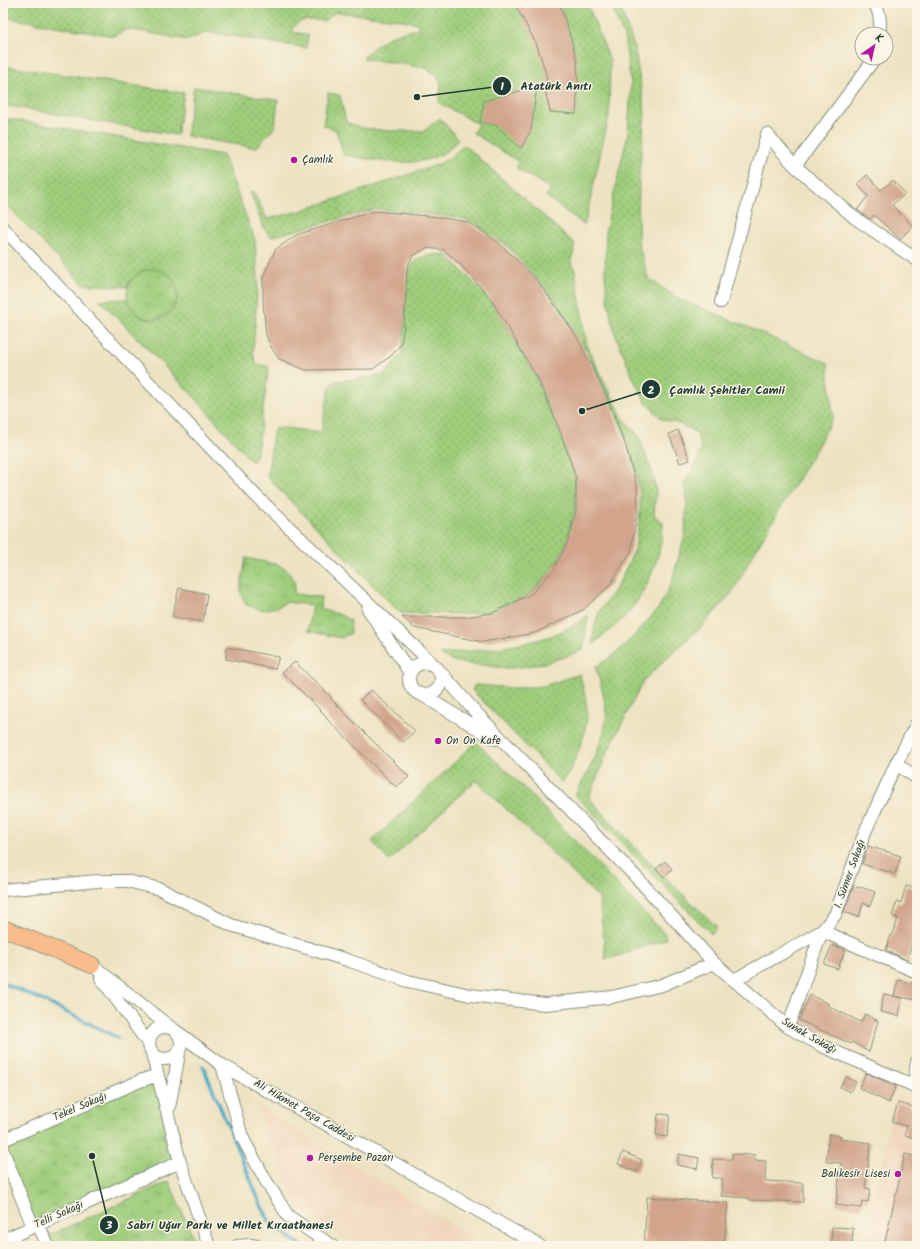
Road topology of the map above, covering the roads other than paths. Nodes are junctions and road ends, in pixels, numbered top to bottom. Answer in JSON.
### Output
{"nodes":[{"id":1,"x":874,"y":3,"type":"edge"},
{"id":2,"x":880,"y":26,"type":"edge"},
{"id":3,"x":869,"y":66,"type":"edge"},
{"id":4,"x":795,"y":166,"type":"junction"},
{"id":5,"x":3,"y":228,"type":"edge"},
{"id":6,"x":917,"y":260,"type":"edge"},
{"id":7,"x":721,"y":302,"type":"dead end"},
{"id":8,"x":357,"y":592,"type":"junction"},
{"id":9,"x":437,"y":668,"type":"junction"},
{"id":10,"x":410,"y":673,"type":"junction"},
{"id":11,"x":417,"y":692,"type":"junction"},
{"id":12,"x":917,"y":723,"type":"edge"},
{"id":13,"x":512,"y":749,"type":"junction"},
{"id":14,"x":896,"y":764,"type":"junction"},
{"id":15,"x":917,"y":778,"type":"edge"},
{"id":16,"x":3,"y":890,"type":"edge"},
{"id":17,"x":3,"y":928,"type":"edge"},
{"id":18,"x":822,"y":931,"type":"junction"},
{"id":19,"x":714,"y":963,"type":"junction"},
{"id":20,"x":92,"y":965,"type":"junction"},
{"id":21,"x":917,"y":972,"type":"edge"},
{"id":22,"x":734,"y":980,"type":"junction"},
{"id":23,"x":788,"y":1027,"type":"junction"},
{"id":24,"x":174,"y":1029,"type":"junction"},
{"id":25,"x":181,"y":1045,"type":"junction"},
{"id":26,"x":150,"y":1048,"type":"junction"},
{"id":27,"x":917,"y":1062,"type":"edge"},
{"id":28,"x":222,"y":1065,"type":"junction"},
{"id":29,"x":158,"y":1075,"type":"junction"},
{"id":30,"x":916,"y":1087,"type":"edge"},
{"id":31,"x":168,"y":1112,"type":"junction"},
{"id":32,"x":3,"y":1140,"type":"edge"},
{"id":33,"x":3,"y":1151,"type":"edge"},
{"id":34,"x":180,"y":1162,"type":"junction"},
{"id":35,"x":35,"y":1226,"type":"junction"},
{"id":36,"x":3,"y":1240,"type":"edge"},
{"id":37,"x":48,"y":1246,"type":"edge"},
{"id":38,"x":209,"y":1246,"type":"edge"},
{"id":39,"x":237,"y":1246,"type":"edge"},
{"id":40,"x":257,"y":1246,"type":"edge"},
{"id":41,"x":332,"y":1246,"type":"edge"},
{"id":42,"x":540,"y":1246,"type":"edge"}],
"edges":[{"from":1,"to":2,"type":"street"},
{"from":3,"to":4,"type":"street"},
{"from":4,"to":6,"type":"street"},
{"from":4,"to":7,"type":"street"},
{"from":5,"to":8,"type":"street"},
{"from":8,"to":9,"type":"street"},
{"from":8,"to":10,"type":"street"},
{"from":9,"to":10,"type":"street"},
{"from":9,"to":11,"type":"street"},
{"from":9,"to":13,"type":"street"},
{"from":10,"to":11,"type":"street"},
{"from":11,"to":13,"type":"street"},
{"from":12,"to":14,"type":"street","name":"1. Sümer Sokağı"},
{"from":13,"to":19,"type":"street","name":"Sunak Sokağı"},
{"from":14,"to":15,"type":"street"},
{"from":14,"to":18,"type":"street","name":"1. Sümer Sokağı"},
{"from":16,"to":19,"type":"street"},
{"from":17,"to":20,"type":"main road"},
{"from":18,"to":21,"type":"street"},
{"from":18,"to":22,"type":"street","name":"1. Sümer Sokağı"},
{"from":18,"to":23,"type":"street"},
{"from":19,"to":22,"type":"street","name":"Sunak Sokağı"},
{"from":20,"to":24,"type":"street","name":"Ali Hikmet Paşa Caddesi"},
{"from":20,"to":26,"type":"street"},
{"from":22,"to":23,"type":"street","name":"Sunak Sokağı"},
{"from":23,"to":30,"type":"street","name":"Sunak Sokağı"},
{"from":24,"to":25,"type":"street"},
{"from":24,"to":26,"type":"street"},
{"from":24,"to":28,"type":"street","name":"Ali Hikmet Paşa Caddesi"},
{"from":25,"to":26,"type":"street"},
{"from":25,"to":31,"type":"street"},
{"from":26,"to":29,"type":"street"},
{"from":27,"to":30,"type":"street"},
{"from":28,"to":41,"type":"street"},
{"from":28,"to":42,"type":"street","name":"Ali Hikmet Paşa Caddesi"},
{"from":29,"to":31,"type":"street"},
{"from":29,"to":32,"type":"street","name":"Tekel Sokağı"},
{"from":31,"to":34,"type":"street"},
{"from":33,"to":35,"type":"street"},
{"from":34,"to":35,"type":"street","name":"Telli Sokağı"},
{"from":34,"to":38,"type":"street"},
{"from":35,"to":36,"type":"street","name":"Telli Sokağı"},
{"from":35,"to":37,"type":"street"},
{"from":39,"to":40,"type":"street"}]}
